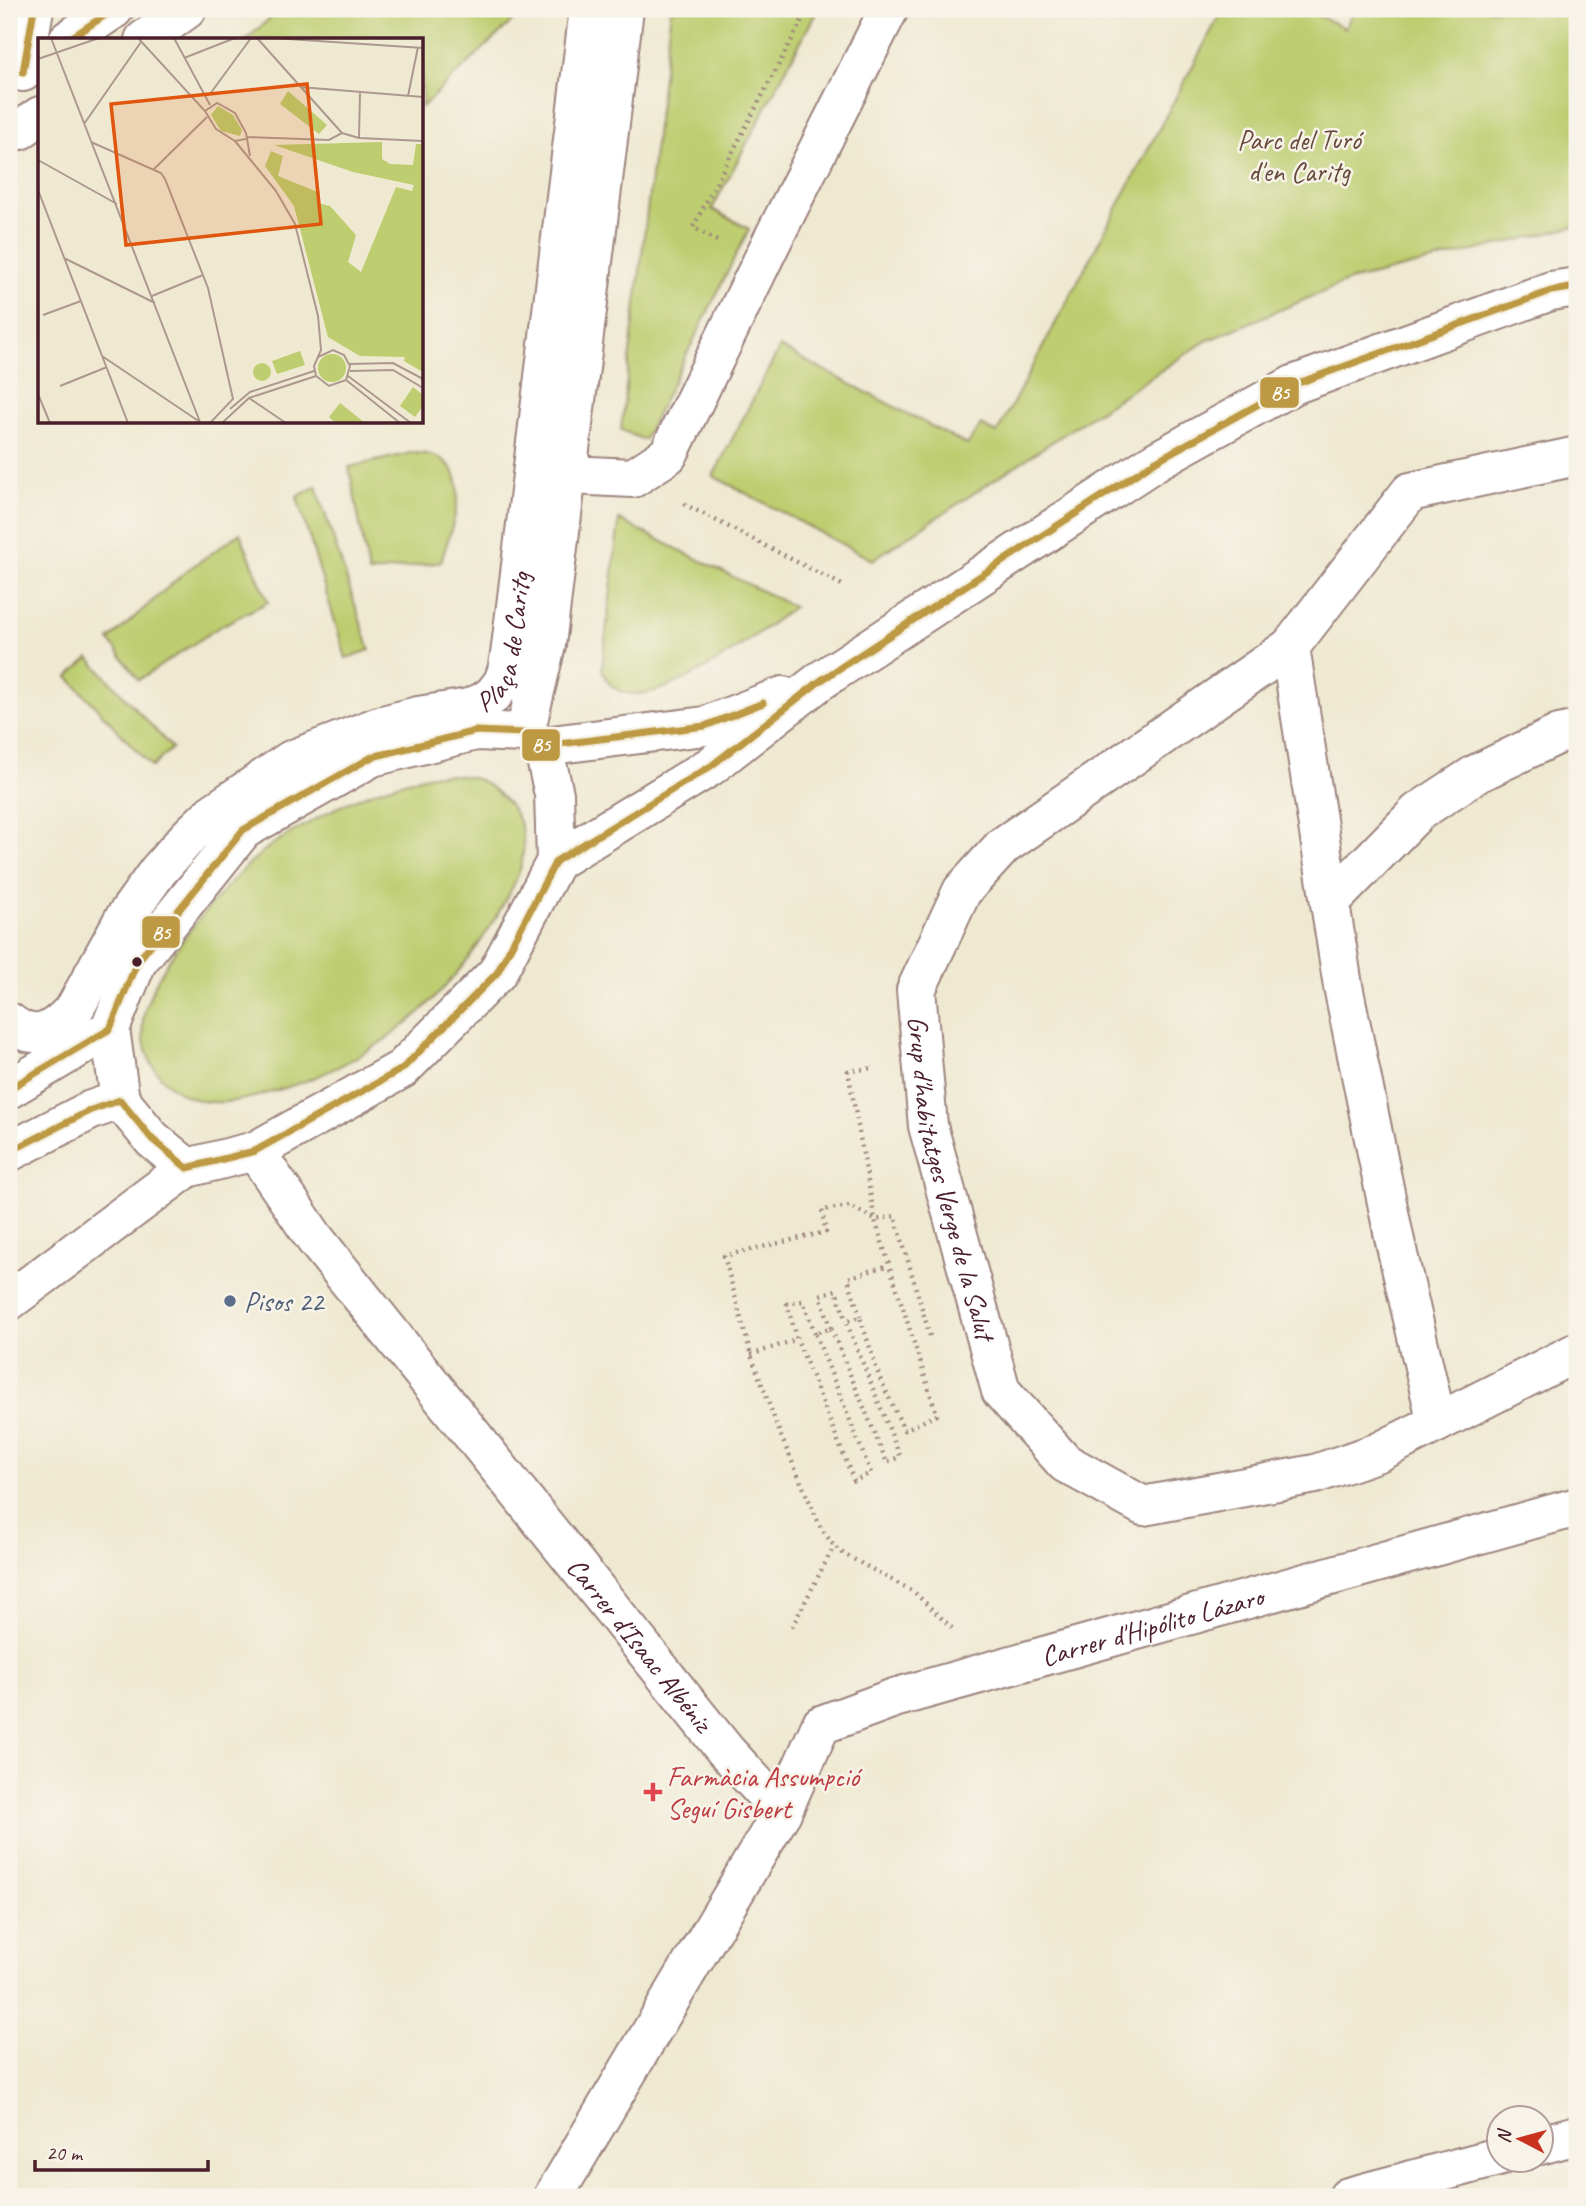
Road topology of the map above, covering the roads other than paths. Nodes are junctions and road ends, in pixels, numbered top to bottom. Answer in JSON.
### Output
{"nodes":[{"id":1,"x":34,"y":9,"type":"edge"},
{"id":2,"x":114,"y":9,"type":"edge"},
{"id":3,"x":187,"y":9,"type":"edge"},
{"id":4,"x":589,"y":9,"type":"edge"},
{"id":5,"x":624,"y":9,"type":"edge"},
{"id":6,"x":889,"y":9,"type":"edge"},
{"id":7,"x":71,"y":38,"type":"edge"},
{"id":8,"x":147,"y":38,"type":"edge"},
{"id":9,"x":24,"y":71,"type":"edge"},
{"id":10,"x":38,"y":117,"type":"edge"},
{"id":11,"x":9,"y":127,"type":"edge"},
{"id":12,"x":1577,"y":287,"type":"edge"},
{"id":13,"x":1577,"y":456,"type":"edge"},
{"id":14,"x":568,"y":475,"type":"junction"},
{"id":15,"x":1290,"y":647,"type":"junction"},
{"id":16,"x":820,"y":681,"type":"junction"},
{"id":17,"x":1577,"y":730,"type":"edge"},
{"id":18,"x":534,"y":739,"type":"junction"},
{"id":19,"x":556,"y":861,"type":"junction"},
{"id":20,"x":1330,"y":902,"type":"junction"},
{"id":21,"x":9,"y":1022,"type":"edge"},
{"id":22,"x":110,"y":1029,"type":"junction"},
{"id":23,"x":9,"y":1088,"type":"edge"},
{"id":24,"x":121,"y":1100,"type":"junction"},
{"id":25,"x":255,"y":1151,"type":"junction"},
{"id":26,"x":9,"y":1152,"type":"edge"},
{"id":27,"x":187,"y":1168,"type":"junction"},
{"id":28,"x":9,"y":1301,"type":"edge"},
{"id":29,"x":1577,"y":1353,"type":"edge"},
{"id":30,"x":1437,"y":1423,"type":"junction"},
{"id":31,"x":1577,"y":1507,"type":"edge"},
{"id":32,"x":782,"y":1812,"type":"junction"},
{"id":33,"x":1577,"y":2135,"type":"edge"},
{"id":34,"x":1554,"y":2141,"type":"edge"},
{"id":35,"x":1484,"y":2161,"type":"edge"},
{"id":36,"x":553,"y":2197,"type":"edge"},
{"id":37,"x":1348,"y":2197,"type":"edge"}],
"edges":[{"from":1,"to":9,"type":"street"},
{"from":2,"to":7,"type":"street"},
{"from":3,"to":8,"type":"street"},
{"from":4,"to":21,"type":"street","name":"Plaça de Caritg"},
{"from":5,"to":14,"type":"street","name":"Plaça de Caritg"},
{"from":6,"to":14,"type":"street"},
{"from":10,"to":11,"type":"street"},
{"from":12,"to":16,"type":"street"},
{"from":13,"to":15,"type":"street","name":"Grup d'habitatges Verge de la Salut"},
{"from":14,"to":18,"type":"street","name":"Plaça de Caritg"},
{"from":15,"to":20,"type":"street"},
{"from":15,"to":30,"type":"street","name":"Grup d'habitatges Verge de la Salut"},
{"from":16,"to":18,"type":"street"},
{"from":16,"to":19,"type":"street"},
{"from":17,"to":20,"type":"street"},
{"from":18,"to":19,"type":"street"},
{"from":18,"to":22,"type":"street"},
{"from":19,"to":25,"type":"street"},
{"from":20,"to":30,"type":"street"},
{"from":22,"to":23,"type":"street"},
{"from":22,"to":24,"type":"street"},
{"from":24,"to":26,"type":"street"},
{"from":24,"to":27,"type":"street"},
{"from":25,"to":27,"type":"street"},
{"from":25,"to":32,"type":"street","name":"Carrer d'Isaac Albéniz"},
{"from":27,"to":28,"type":"street"},
{"from":29,"to":30,"type":"street","name":"Grup d'habitatges Verge de la Salut"},
{"from":31,"to":32,"type":"street","name":"Carrer d'Hipólito Lázaro"},
{"from":32,"to":36,"type":"street"},
{"from":33,"to":34,"type":"street"},
{"from":35,"to":37,"type":"street"}]}
